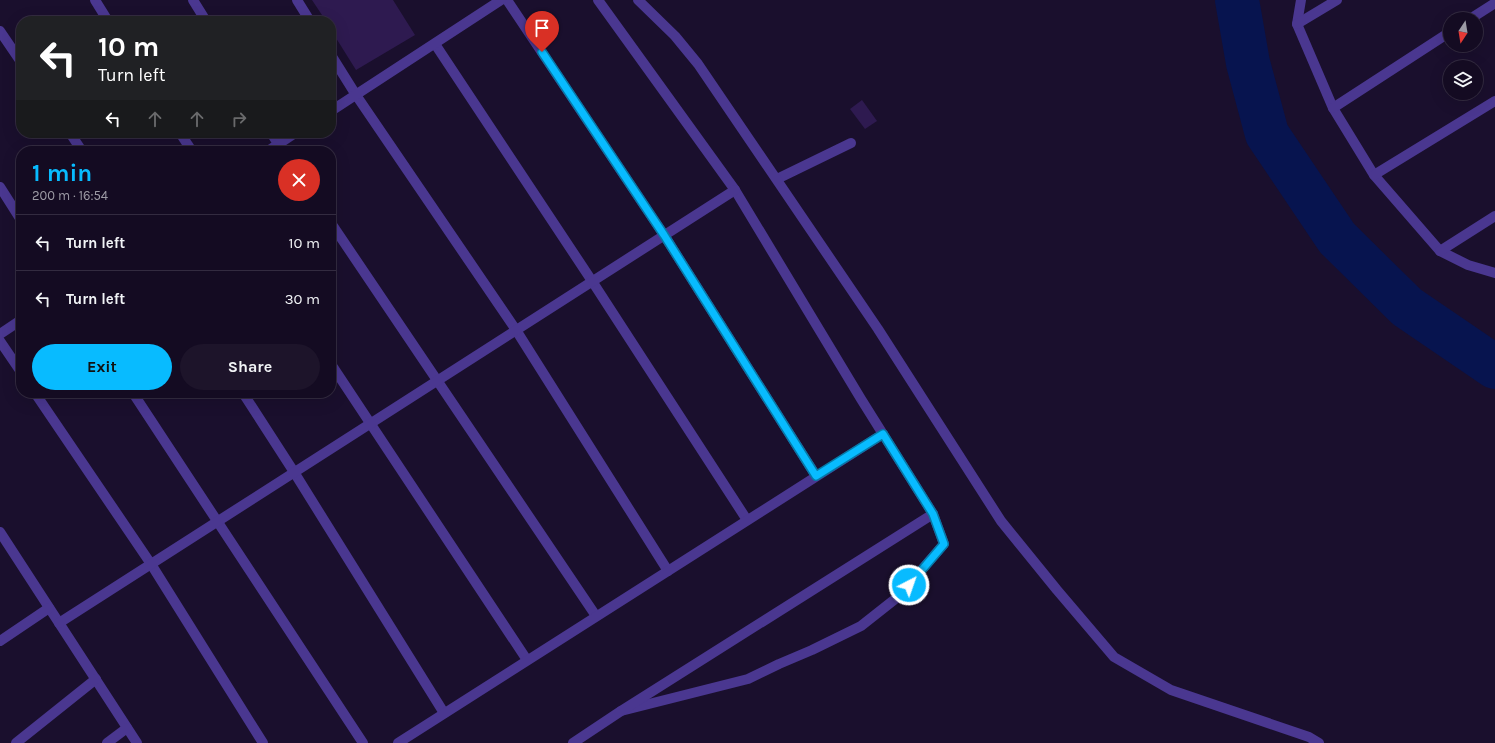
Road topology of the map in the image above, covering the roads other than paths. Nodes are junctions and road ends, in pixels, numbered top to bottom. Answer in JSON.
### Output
{"nodes":[{"id":1,"x":95,"y":0,"type":"edge"},
{"id":2,"x":193,"y":0,"type":"edge"},
{"id":3,"x":297,"y":0,"type":"edge"},
{"id":4,"x":501,"y":0,"type":"edge"},
{"id":5,"x":507,"y":0,"type":"edge"},
{"id":6,"x":598,"y":0,"type":"edge"},
{"id":7,"x":638,"y":0,"type":"edge"},
{"id":8,"x":1301,"y":0,"type":"edge"},
{"id":9,"x":1337,"y":0,"type":"edge"},
{"id":10,"x":1495,"y":3,"type":"edge"},
{"id":11,"x":1481,"y":12,"type":"edge"},
{"id":12,"x":105,"y":16,"type":"edge"},
{"id":13,"x":203,"y":16,"type":"edge"},
{"id":14,"x":307,"y":16,"type":"edge"},
{"id":15,"x":1297,"y":24,"type":"junction"},
{"id":16,"x":0,"y":31,"type":"edge"},
{"id":17,"x":1443,"y":37,"type":"edge"},
{"id":18,"x":435,"y":44,"type":"junction"},
{"id":19,"x":16,"y":55,"type":"edge"},
{"id":20,"x":336,"y":63,"type":"edge"},
{"id":21,"x":356,"y":95,"type":"junction"},
{"id":22,"x":1495,"y":101,"type":"edge"},
{"id":23,"x":336,"y":108,"type":"edge"},
{"id":24,"x":1333,"y":108,"type":"junction"},
{"id":25,"x":290,"y":138,"type":"edge"},
{"id":26,"x":851,"y":143,"type":"dead end"},
{"id":27,"x":282,"y":146,"type":"edge"},
{"id":28,"x":1374,"y":175,"type":"junction"},
{"id":29,"x":778,"y":179,"type":"junction"},
{"id":30,"x":0,"y":187,"type":"edge"},
{"id":31,"x":735,"y":190,"type":"junction"},
{"id":32,"x":16,"y":212,"type":"edge"},
{"id":33,"x":1495,"y":216,"type":"edge"},
{"id":34,"x":336,"y":230,"type":"edge"},
{"id":35,"x":664,"y":235,"type":"junction"},
{"id":36,"x":1440,"y":251,"type":"junction"},
{"id":37,"x":1495,"y":273,"type":"edge"},
{"id":38,"x":592,"y":281,"type":"junction"},
{"id":39,"x":16,"y":323,"type":"edge"},
{"id":40,"x":516,"y":330,"type":"junction"},
{"id":41,"x":0,"y":334,"type":"edge"},
{"id":42,"x":0,"y":341,"type":"edge"},
{"id":43,"x":16,"y":365,"type":"edge"},
{"id":44,"x":336,"y":372,"type":"edge"},
{"id":45,"x":438,"y":381,"type":"junction"},
{"id":46,"x":38,"y":398,"type":"edge"},
{"id":47,"x":136,"y":398,"type":"edge"},
{"id":48,"x":246,"y":398,"type":"edge"},
{"id":49,"x":370,"y":424,"type":"junction"},
{"id":50,"x":883,"y":434,"type":"junction"},
{"id":51,"x":294,"y":472,"type":"junction"},
{"id":52,"x":816,"y":476,"type":"junction"},
{"id":53,"x":933,"y":514,"type":"junction"},
{"id":54,"x":747,"y":520,"type":"junction"},
{"id":55,"x":218,"y":521,"type":"junction"},
{"id":56,"x":0,"y":532,"type":"edge"},
{"id":57,"x":4,"y":545,"type":"edge"},
{"id":58,"x":151,"y":564,"type":"junction"},
{"id":59,"x":668,"y":571,"type":"junction"},
{"id":60,"x":49,"y":608,"type":"junction"},
{"id":61,"x":596,"y":616,"type":"junction"},
{"id":62,"x":59,"y":623,"type":"junction"},
{"id":63,"x":0,"y":641,"type":"edge"},
{"id":64,"x":527,"y":660,"type":"junction"},
{"id":65,"x":96,"y":680,"type":"junction"},
{"id":66,"x":621,"y":711,"type":"junction"},
{"id":67,"x":444,"y":713,"type":"junction"},
{"id":68,"x":127,"y":728,"type":"junction"},
{"id":69,"x":16,"y":743,"type":"edge"},
{"id":70,"x":108,"y":743,"type":"edge"},
{"id":71,"x":137,"y":743,"type":"edge"},
{"id":72,"x":263,"y":743,"type":"edge"},
{"id":73,"x":363,"y":743,"type":"edge"},
{"id":74,"x":398,"y":743,"type":"edge"},
{"id":75,"x":573,"y":743,"type":"edge"},
{"id":76,"x":1319,"y":743,"type":"edge"}],
"edges":[{"from":1,"to":12,"type":"street"},
{"from":2,"to":13,"type":"street"},
{"from":3,"to":14,"type":"street"},
{"from":4,"to":18,"type":"street"},
{"from":5,"to":35,"type":"street"},
{"from":6,"to":31,"type":"street"},
{"from":7,"to":29,"type":"street"},
{"from":8,"to":15,"type":"street"},
{"from":9,"to":15,"type":"street"},
{"from":10,"to":11,"type":"street"},
{"from":15,"to":24,"type":"street"},
{"from":16,"to":19,"type":"street"},
{"from":17,"to":24,"type":"street"},
{"from":18,"to":21,"type":"street"},
{"from":18,"to":38,"type":"street"},
{"from":20,"to":21,"type":"street"},
{"from":21,"to":23,"type":"street"},
{"from":21,"to":40,"type":"street"},
{"from":22,"to":28,"type":"street"},
{"from":24,"to":28,"type":"street"},
{"from":25,"to":27,"type":"street"},
{"from":26,"to":29,"type":"street"},
{"from":28,"to":36,"type":"street"},
{"from":29,"to":76,"type":"street"},
{"from":30,"to":32,"type":"street"},
{"from":31,"to":35,"type":"street"},
{"from":31,"to":50,"type":"street"},
{"from":33,"to":36,"type":"street"},
{"from":34,"to":45,"type":"street"},
{"from":35,"to":38,"type":"street"},
{"from":35,"to":52,"type":"street"},
{"from":36,"to":37,"type":"street"},
{"from":38,"to":40,"type":"street"},
{"from":38,"to":54,"type":"street"},
{"from":39,"to":41,"type":"street"},
{"from":40,"to":45,"type":"street"},
{"from":40,"to":59,"type":"street"},
{"from":42,"to":43,"type":"street"},
{"from":44,"to":49,"type":"street"},
{"from":45,"to":49,"type":"street"},
{"from":45,"to":61,"type":"street"},
{"from":46,"to":58,"type":"street"},
{"from":47,"to":55,"type":"street"},
{"from":48,"to":51,"type":"street"},
{"from":49,"to":51,"type":"street"},
{"from":49,"to":64,"type":"street"},
{"from":50,"to":52,"type":"street"},
{"from":50,"to":53,"type":"street"},
{"from":51,"to":55,"type":"street"},
{"from":51,"to":67,"type":"street"},
{"from":52,"to":54,"type":"street"},
{"from":53,"to":66,"type":"street"},
{"from":53,"to":66,"type":"street"},
{"from":54,"to":59,"type":"street"},
{"from":55,"to":58,"type":"street"},
{"from":55,"to":73,"type":"street"},
{"from":56,"to":57,"type":"street"},
{"from":57,"to":60,"type":"street"},
{"from":58,"to":62,"type":"street"},
{"from":58,"to":72,"type":"street"},
{"from":59,"to":61,"type":"street"},
{"from":60,"to":62,"type":"street"},
{"from":60,"to":63,"type":"street"},
{"from":61,"to":64,"type":"street"},
{"from":62,"to":65,"type":"street"},
{"from":64,"to":67,"type":"street"},
{"from":65,"to":68,"type":"street"},
{"from":65,"to":69,"type":"street"},
{"from":66,"to":75,"type":"street"},
{"from":67,"to":74,"type":"street"},
{"from":68,"to":70,"type":"street"},
{"from":68,"to":71,"type":"street"}]}
